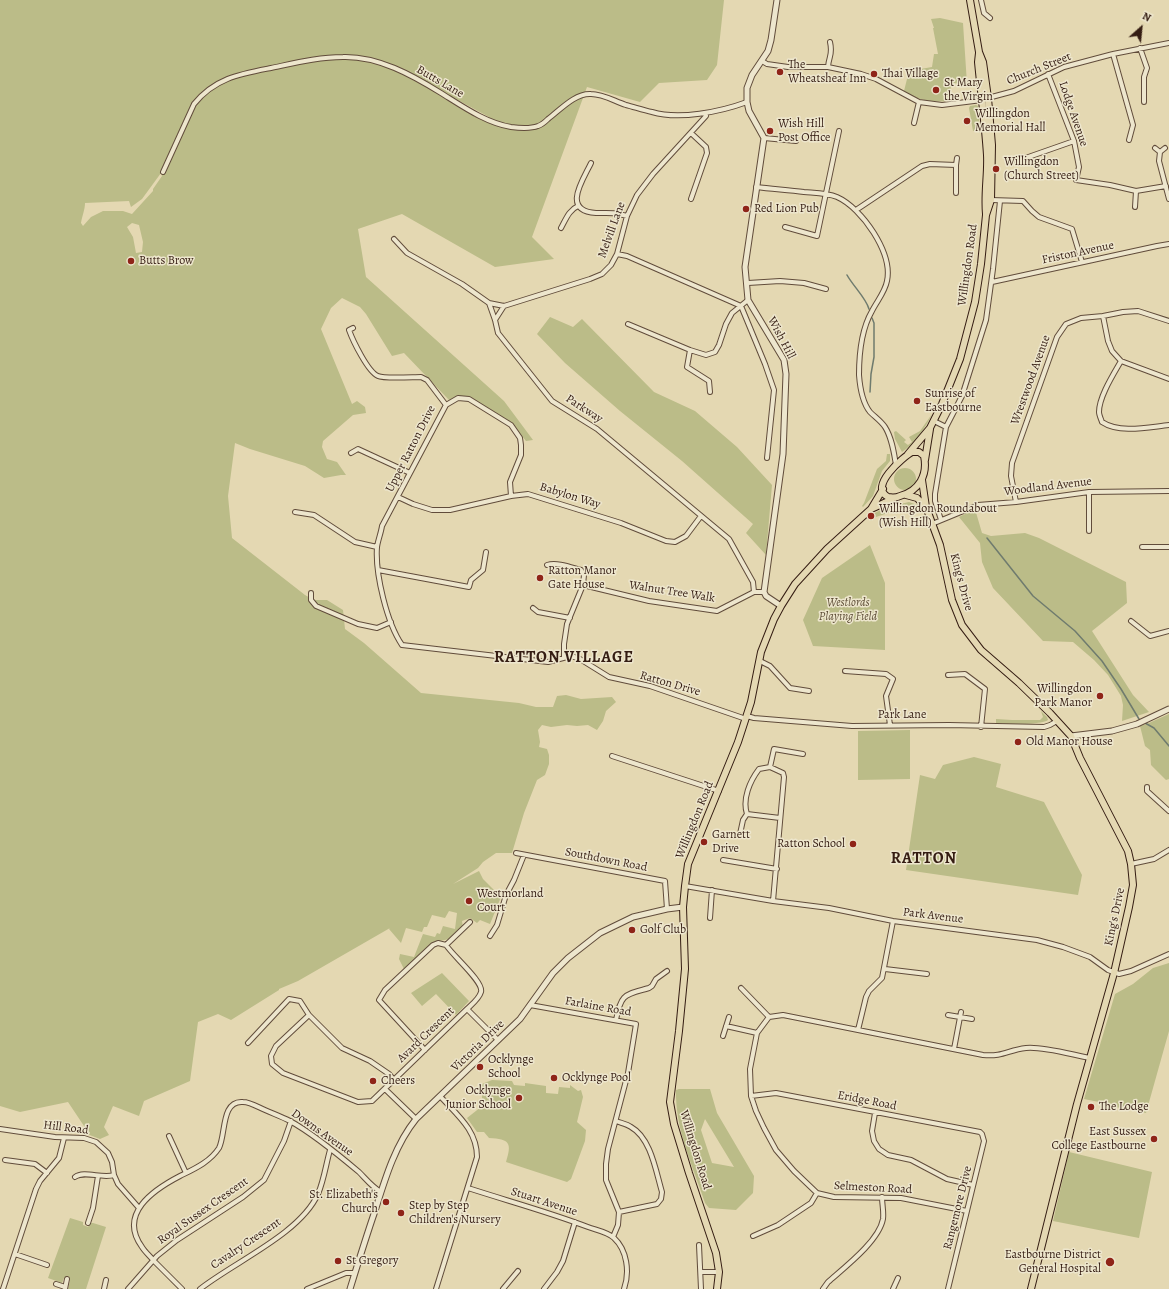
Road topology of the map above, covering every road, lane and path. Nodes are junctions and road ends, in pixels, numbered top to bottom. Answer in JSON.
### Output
{"nodes":[{"id":1,"x":778,"y":0,"type":"edge"},
{"id":2,"x":970,"y":0,"type":"edge"},
{"id":3,"x":981,"y":0,"type":"edge"},
{"id":4,"x":990,"y":18,"type":"dead end"},
{"id":5,"x":830,"y":42,"type":"dead end"},
{"id":6,"x":1169,"y":43,"type":"edge"},
{"id":7,"x":1140,"y":48,"type":"junction"},
{"id":8,"x":1113,"y":54,"type":"junction"},
{"id":9,"x":762,"y":61,"type":"junction"},
{"id":10,"x":828,"y":67,"type":"junction"},
{"id":11,"x":1048,"y":74,"type":"junction"},
{"id":12,"x":985,"y":99,"type":"junction"},
{"id":13,"x":746,"y":102,"type":"junction"},
{"id":14,"x":919,"y":102,"type":"junction"},
{"id":15,"x":1144,"y":102,"type":"dead end"},
{"id":16,"x":706,"y":113,"type":"junction"},
{"id":17,"x":914,"y":123,"type":"dead end"},
{"id":18,"x":839,"y":131,"type":"dead end"},
{"id":19,"x":691,"y":133,"type":"junction"},
{"id":20,"x":764,"y":138,"type":"junction"},
{"id":21,"x":1129,"y":140,"type":"dead end"},
{"id":22,"x":796,"y":141,"type":"dead end"},
{"id":23,"x":1074,"y":141,"type":"junction"},
{"id":24,"x":1155,"y":148,"type":"dead end"},
{"id":25,"x":1165,"y":148,"type":"dead end"},
{"id":26,"x":1160,"y":152,"type":"junction"},
{"id":27,"x":957,"y":158,"type":"dead end"},
{"id":28,"x":1017,"y":161,"type":"dead end"},
{"id":29,"x":591,"y":163,"type":"dead end"},
{"id":30,"x":956,"y":165,"type":"junction"},
{"id":31,"x":163,"y":172,"type":"dead end"},
{"id":32,"x":1166,"y":186,"type":"junction"},
{"id":33,"x":756,"y":187,"type":"junction"},
{"id":34,"x":1136,"y":190,"type":"junction"},
{"id":35,"x":956,"y":193,"type":"dead end"},
{"id":36,"x":825,"y":194,"type":"junction"},
{"id":37,"x":691,"y":199,"type":"dead end"},
{"id":38,"x":1169,"y":199,"type":"edge"},
{"id":39,"x":991,"y":200,"type":"junction"},
{"id":40,"x":1000,"y":201,"type":"junction"},
{"id":41,"x":578,"y":206,"type":"junction"},
{"id":42,"x":1135,"y":207,"type":"dead end"},
{"id":43,"x":856,"y":210,"type":"junction"},
{"id":44,"x":986,"y":215,"type":"junction"},
{"id":45,"x":627,"y":216,"type":"junction"},
{"id":46,"x":785,"y":227,"type":"dead end"},
{"id":47,"x":561,"y":228,"type":"dead end"},
{"id":48,"x":394,"y":239,"type":"dead end"},
{"id":49,"x":1169,"y":244,"type":"edge"},
{"id":50,"x":617,"y":254,"type":"junction"},
{"id":51,"x":1082,"y":262,"type":"junction"},
{"id":52,"x":992,"y":282,"type":"junction"},
{"id":53,"x":748,"y":283,"type":"junction"},
{"id":54,"x":826,"y":290,"type":"dead end"},
{"id":55,"x":748,"y":300,"type":"junction"},
{"id":56,"x":489,"y":303,"type":"junction"},
{"id":57,"x":504,"y":306,"type":"junction"},
{"id":58,"x":740,"y":306,"type":"junction"},
{"id":59,"x":1103,"y":316,"type":"junction"},
{"id":60,"x":495,"y":320,"type":"junction"},
{"id":61,"x":1169,"y":322,"type":"edge"},
{"id":62,"x":628,"y":324,"type":"dead end"},
{"id":63,"x":353,"y":328,"type":"dead end"},
{"id":64,"x":690,"y":350,"type":"junction"},
{"id":65,"x":1121,"y":362,"type":"junction"},
{"id":66,"x":1169,"y":379,"type":"edge"},
{"id":67,"x":710,"y":392,"type":"dead end"},
{"id":68,"x":446,"y":405,"type":"junction"},
{"id":69,"x":934,"y":421,"type":"junction"},
{"id":70,"x":1169,"y":425,"type":"edge"},
{"id":71,"x":946,"y":427,"type":"junction"},
{"id":72,"x":930,"y":428,"type":"junction"},
{"id":73,"x":893,"y":451,"type":"junction"},
{"id":74,"x":350,"y":453,"type":"dead end"},
{"id":75,"x":906,"y":456,"type":"junction"},
{"id":76,"x":767,"y":458,"type":"dead end"},
{"id":77,"x":925,"y":461,"type":"junction"},
{"id":78,"x":896,"y":465,"type":"junction"},
{"id":79,"x":410,"y":473,"type":"junction"},
{"id":80,"x":922,"y":480,"type":"junction"},
{"id":81,"x":883,"y":489,"type":"junction"},
{"id":82,"x":1169,"y":491,"type":"edge"},
{"id":83,"x":1089,"y":492,"type":"junction"},
{"id":84,"x":904,"y":495,"type":"junction"},
{"id":85,"x":511,"y":496,"type":"junction"},
{"id":86,"x":398,"y":497,"type":"junction"},
{"id":87,"x":895,"y":498,"type":"junction"},
{"id":88,"x":1016,"y":502,"type":"junction"},
{"id":89,"x":926,"y":507,"type":"junction"},
{"id":90,"x":871,"y":509,"type":"junction"},
{"id":91,"x":295,"y":512,"type":"dead end"},
{"id":92,"x":701,"y":516,"type":"junction"},
{"id":93,"x":941,"y":520,"type":"junction"},
{"id":94,"x":932,"y":524,"type":"junction"},
{"id":95,"x":1089,"y":531,"type":"dead end"},
{"id":96,"x":377,"y":547,"type":"junction"},
{"id":97,"x":1142,"y":547,"type":"dead end"},
{"id":98,"x":1169,"y":547,"type":"edge"},
{"id":99,"x":486,"y":552,"type":"dead end"},
{"id":100,"x":547,"y":565,"type":"dead end"},
{"id":101,"x":378,"y":570,"type":"junction"},
{"id":102,"x":583,"y":585,"type":"junction"},
{"id":103,"x":754,"y":592,"type":"junction"},
{"id":104,"x":764,"y":592,"type":"junction"},
{"id":105,"x":311,"y":593,"type":"dead end"},
{"id":106,"x":780,"y":606,"type":"junction"},
{"id":107,"x":533,"y":608,"type":"dead end"},
{"id":108,"x":570,"y":618,"type":"junction"},
{"id":109,"x":1130,"y":621,"type":"dead end"},
{"id":110,"x":391,"y":622,"type":"junction"},
{"id":111,"x":1169,"y":631,"type":"edge"},
{"id":112,"x":402,"y":645,"type":"joint"},
{"id":113,"x":564,"y":657,"type":"junction"},
{"id":114,"x":760,"y":661,"type":"junction"},
{"id":115,"x":845,"y":672,"type":"dead end"},
{"id":116,"x":948,"y":675,"type":"dead end"},
{"id":117,"x":809,"y":691,"type":"dead end"},
{"id":118,"x":1169,"y":709,"type":"edge"},
{"id":119,"x":746,"y":717,"type":"junction"},
{"id":120,"x":1057,"y":721,"type":"junction"},
{"id":121,"x":890,"y":725,"type":"junction"},
{"id":122,"x":981,"y":727,"type":"junction"},
{"id":123,"x":1071,"y":736,"type":"junction"},
{"id":124,"x":803,"y":754,"type":"dead end"},
{"id":125,"x":612,"y":756,"type":"dead end"},
{"id":126,"x":770,"y":767,"type":"junction"},
{"id":127,"x":1147,"y":787,"type":"dead end"},
{"id":128,"x":719,"y":791,"type":"junction"},
{"id":129,"x":1169,"y":811,"type":"edge"},
{"id":130,"x":747,"y":814,"type":"junction"},
{"id":131,"x":780,"y":818,"type":"junction"},
{"id":132,"x":740,"y":834,"type":"dead end"},
{"id":133,"x":1169,"y":850,"type":"edge"},
{"id":134,"x":516,"y":853,"type":"dead end"},
{"id":135,"x":524,"y":855,"type":"junction"},
{"id":136,"x":723,"y":860,"type":"dead end"},
{"id":137,"x":1131,"y":864,"type":"junction"},
{"id":138,"x":776,"y":869,"type":"junction"},
{"id":139,"x":684,"y":886,"type":"junction"},
{"id":140,"x":712,"y":890,"type":"junction"},
{"id":141,"x":773,"y":901,"type":"junction"},
{"id":142,"x":683,"y":907,"type":"junction"},
{"id":143,"x":667,"y":909,"type":"junction"},
{"id":144,"x":710,"y":918,"type":"dead end"},
{"id":145,"x":470,"y":922,"type":"dead end"},
{"id":146,"x":893,"y":922,"type":"junction"},
{"id":147,"x":490,"y":936,"type":"dead end"},
{"id":148,"x":446,"y":945,"type":"junction"},
{"id":149,"x":1169,"y":954,"type":"edge"},
{"id":150,"x":885,"y":970,"type":"junction"},
{"id":151,"x":667,"y":971,"type":"dead end"},
{"id":152,"x":1114,"y":973,"type":"junction"},
{"id":153,"x":927,"y":974,"type":"dead end"},
{"id":154,"x":741,"y":988,"type":"dead end"},
{"id":155,"x":530,"y":1005,"type":"junction"},
{"id":156,"x":467,"y":1009,"type":"junction"},
{"id":157,"x":961,"y":1012,"type":"dead end"},
{"id":158,"x":309,"y":1015,"type":"junction"},
{"id":159,"x":948,"y":1015,"type":"dead end"},
{"id":160,"x":729,"y":1017,"type":"dead end"},
{"id":161,"x":769,"y":1017,"type":"junction"},
{"id":162,"x":960,"y":1018,"type":"junction"},
{"id":163,"x":616,"y":1020,"type":"junction"},
{"id":164,"x":972,"y":1020,"type":"dead end"},
{"id":165,"x":726,"y":1026,"type":"junction"},
{"id":166,"x":858,"y":1030,"type":"junction"},
{"id":167,"x":757,"y":1032,"type":"junction"},
{"id":168,"x":723,"y":1036,"type":"dead end"},
{"id":169,"x":498,"y":1040,"type":"junction"},
{"id":170,"x":248,"y":1043,"type":"dead end"},
{"id":171,"x":954,"y":1049,"type":"junction"},
{"id":172,"x":425,"y":1050,"type":"junction"},
{"id":173,"x":1090,"y":1058,"type":"junction"},
{"id":174,"x":394,"y":1080,"type":"junction"},
{"id":175,"x":385,"y":1089,"type":"junction"},
{"id":176,"x":440,"y":1096,"type":"junction"},
{"id":177,"x":751,"y":1096,"type":"junction"},
{"id":178,"x":875,"y":1113,"type":"junction"},
{"id":179,"x":416,"y":1119,"type":"junction"},
{"id":180,"x":290,"y":1121,"type":"junction"},
{"id":181,"x":616,"y":1122,"type":"junction"},
{"id":182,"x":0,"y":1129,"type":"edge"},
{"id":183,"x":980,"y":1132,"type":"joint"},
{"id":184,"x":169,"y":1136,"type":"dead end"},
{"id":185,"x":64,"y":1138,"type":"junction"},
{"id":186,"x":330,"y":1150,"type":"junction"},
{"id":187,"x":5,"y":1160,"type":"dead end"},
{"id":188,"x":47,"y":1173,"type":"junction"},
{"id":189,"x":186,"y":1173,"type":"junction"},
{"id":190,"x":114,"y":1175,"type":"junction"},
{"id":191,"x":98,"y":1176,"type":"junction"},
{"id":192,"x":75,"y":1177,"type":"dead end"},
{"id":193,"x":973,"y":1185,"type":"junction"},
{"id":194,"x":468,"y":1188,"type":"junction"},
{"id":195,"x":381,"y":1192,"type":"junction"},
{"id":196,"x":817,"y":1193,"type":"junction"},
{"id":197,"x":882,"y":1197,"type":"junction"},
{"id":198,"x":140,"y":1208,"type":"junction"},
{"id":199,"x":967,"y":1211,"type":"junction"},
{"id":200,"x":619,"y":1212,"type":"junction"},
{"id":201,"x":575,"y":1222,"type":"junction"},
{"id":202,"x":88,"y":1223,"type":"dead end"},
{"id":203,"x":753,"y":1236,"type":"dead end"},
{"id":204,"x":613,"y":1237,"type":"junction"},
{"id":205,"x":699,"y":1245,"type":"dead end"},
{"id":206,"x":15,"y":1254,"type":"junction"},
{"id":207,"x":154,"y":1260,"type":"junction"},
{"id":208,"x":47,"y":1265,"type":"dead end"},
{"id":209,"x":518,"y":1271,"type":"dead end"},
{"id":210,"x":700,"y":1272,"type":"junction"},
{"id":211,"x":719,"y":1272,"type":"junction"},
{"id":212,"x":355,"y":1273,"type":"junction"},
{"id":213,"x":898,"y":1278,"type":"dead end"},
{"id":214,"x":67,"y":1279,"type":"dead end"},
{"id":215,"x":106,"y":1280,"type":"dead end"},
{"id":216,"x":56,"y":1284,"type":"dead end"},
{"id":217,"x":65,"y":1288,"type":"edge"},
{"id":218,"x":3,"y":1289,"type":"edge"},
{"id":219,"x":104,"y":1289,"type":"edge"},
{"id":220,"x":128,"y":1289,"type":"edge"},
{"id":221,"x":182,"y":1289,"type":"edge"},
{"id":222,"x":200,"y":1289,"type":"edge"},
{"id":223,"x":308,"y":1289,"type":"edge"},
{"id":224,"x":350,"y":1289,"type":"edge"},
{"id":225,"x":436,"y":1289,"type":"edge"},
{"id":226,"x":503,"y":1289,"type":"edge"},
{"id":227,"x":544,"y":1289,"type":"edge"},
{"id":228,"x":624,"y":1289,"type":"edge"},
{"id":229,"x":701,"y":1289,"type":"edge"},
{"id":230,"x":717,"y":1289,"type":"edge"},
{"id":231,"x":823,"y":1289,"type":"edge"},
{"id":232,"x":893,"y":1289,"type":"edge"},
{"id":233,"x":948,"y":1289,"type":"edge"},
{"id":234,"x":1032,"y":1289,"type":"edge"}],
"edges":[{"from":1,"to":9,"type":"street"},
{"from":2,"to":12,"type":"main road"},
{"from":3,"to":4,"type":"street"},
{"from":5,"to":10,"type":"street"},
{"from":6,"to":7,"type":"street","name":"Church Street"},
{"from":7,"to":8,"type":"street","name":"Church Street"},
{"from":7,"to":15,"type":"street"},
{"from":8,"to":11,"type":"street","name":"Church Street"},
{"from":8,"to":21,"type":"street"},
{"from":9,"to":10,"type":"street","name":"Church Street"},
{"from":9,"to":13,"type":"street"},
{"from":10,"to":14,"type":"street","name":"Church Street"},
{"from":11,"to":12,"type":"street","name":"Church Street"},
{"from":11,"to":23,"type":"street","name":"Lodge Avenue"},
{"from":12,"to":14,"type":"street","name":"Church Street"},
{"from":12,"to":39,"type":"main road","name":"Willingdon Road"},
{"from":12,"to":44,"type":"main road"},
{"from":13,"to":16,"type":"street","name":"Butts Lane"},
{"from":13,"to":20,"type":"street"},
{"from":14,"to":17,"type":"street"},
{"from":16,"to":19,"type":"street","name":"Melvill Lane"},
{"from":16,"to":31,"type":"street","name":"Butts Lane"},
{"from":18,"to":36,"type":"street"},
{"from":19,"to":37,"type":"street"},
{"from":19,"to":45,"type":"street","name":"Melvill Lane"},
{"from":20,"to":22,"type":"street"},
{"from":20,"to":33,"type":"street"},
{"from":23,"to":28,"type":"street"},
{"from":23,"to":34,"type":"street","name":"Lodge Avenue"},
{"from":24,"to":26,"type":"street"},
{"from":25,"to":26,"type":"street"},
{"from":26,"to":32,"type":"street"},
{"from":27,"to":30,"type":"street"},
{"from":29,"to":41,"type":"street"},
{"from":30,"to":35,"type":"street"},
{"from":30,"to":43,"type":"street"},
{"from":32,"to":34,"type":"street"},
{"from":32,"to":38,"type":"street"},
{"from":33,"to":36,"type":"street"},
{"from":33,"to":53,"type":"street"},
{"from":34,"to":42,"type":"street"},
{"from":36,"to":43,"type":"street"},
{"from":36,"to":46,"type":"street"},
{"from":39,"to":40,"type":"street"},
{"from":39,"to":44,"type":"main road","name":"Willingdon Road"},
{"from":40,"to":51,"type":"street"},
{"from":40,"to":52,"type":"street"},
{"from":41,"to":45,"type":"street"},
{"from":41,"to":47,"type":"street"},
{"from":43,"to":73,"type":"street"},
{"from":44,"to":69,"type":"main road","name":"Willingdon Road"},
{"from":45,"to":50,"type":"street","name":"Melvill Lane"},
{"from":48,"to":56,"type":"street"},
{"from":49,"to":51,"type":"street","name":"Friston Avenue"},
{"from":50,"to":57,"type":"street","name":"Melvill Lane"},
{"from":50,"to":58,"type":"street"},
{"from":51,"to":52,"type":"street","name":"Friston Avenue"},
{"from":52,"to":71,"type":"street"},
{"from":53,"to":54,"type":"street"},
{"from":53,"to":55,"type":"street"},
{"from":55,"to":58,"type":"street"},
{"from":55,"to":104,"type":"street","name":"Wish Hill"},
{"from":56,"to":57,"type":"street"},
{"from":56,"to":60,"type":"street","name":"Parkway"},
{"from":57,"to":60,"type":"street"},
{"from":58,"to":64,"type":"street"},
{"from":58,"to":76,"type":"street"},
{"from":59,"to":61,"type":"street","name":"Wrestwood Avenue"},
{"from":59,"to":65,"type":"street"},
{"from":59,"to":88,"type":"street","name":"Wrestwood Avenue"},
{"from":60,"to":92,"type":"street","name":"Parkway"},
{"from":62,"to":64,"type":"street"},
{"from":63,"to":68,"type":"street"},
{"from":64,"to":67,"type":"street"},
{"from":65,"to":66,"type":"street"},
{"from":65,"to":70,"type":"street"},
{"from":68,"to":79,"type":"street","name":"Upper Ratton Drive"},
{"from":68,"to":85,"type":"street","name":"Upper Ratton Drive"},
{"from":69,"to":71,"type":"street"},
{"from":69,"to":72,"type":"main road","name":"Willingdon Road"},
{"from":71,"to":93,"type":"street"},
{"from":72,"to":75,"type":"main road","name":"Willingdon Road"},
{"from":72,"to":77,"type":"main road","name":"Willingdon Road"},
{"from":73,"to":75,"type":"street"},
{"from":73,"to":78,"type":"street"},
{"from":74,"to":79,"type":"street"},
{"from":75,"to":77,"type":"main road"},
{"from":75,"to":78,"type":"main road","name":"Willingdon Road"},
{"from":77,"to":80,"type":"main road","name":"Willingdon Road"},
{"from":78,"to":81,"type":"main road","name":"Willingdon Road"},
{"from":79,"to":86,"type":"street","name":"Upper Ratton Drive"},
{"from":80,"to":84,"type":"main road","name":"Willingdon Road"},
{"from":80,"to":89,"type":"main road","name":"King's Drive"},
{"from":81,"to":87,"type":"main road"},
{"from":81,"to":90,"type":"main road","name":"Willingdon Road"},
{"from":82,"to":83,"type":"street","name":"Woodland Avenue"},
{"from":83,"to":88,"type":"street","name":"Woodland Avenue"},
{"from":83,"to":95,"type":"street"},
{"from":84,"to":87,"type":"main road","name":"Willingdon Road"},
{"from":84,"to":89,"type":"main road"},
{"from":85,"to":86,"type":"street","name":"Babylon Way"},
{"from":85,"to":92,"type":"street","name":"Babylon Way"},
{"from":86,"to":96,"type":"street","name":"Upper Ratton Drive"},
{"from":87,"to":90,"type":"main road","name":"Willingdon Road"},
{"from":88,"to":93,"type":"street","name":"Woodland Avenue"},
{"from":89,"to":94,"type":"main road","name":"King's Drive"},
{"from":90,"to":106,"type":"main road","name":"Willingdon Road"},
{"from":91,"to":96,"type":"street"},
{"from":92,"to":103,"type":"street","name":"Parkway"},
{"from":93,"to":94,"type":"street","name":"Woodland Avenue"},
{"from":94,"to":120,"type":"main road","name":"King's Drive"},
{"from":96,"to":101,"type":"street","name":"Upper Ratton Drive"},
{"from":97,"to":98,"type":"street"},
{"from":99,"to":101,"type":"street"},
{"from":100,"to":102,"type":"street"},
{"from":101,"to":110,"type":"street","name":"Upper Ratton Drive"},
{"from":102,"to":103,"type":"street","name":"Walnut Tree Walk"},
{"from":102,"to":108,"type":"street"},
{"from":103,"to":104,"type":"street"},
{"from":104,"to":106,"type":"street"},
{"from":105,"to":110,"type":"street"},
{"from":106,"to":114,"type":"main road","name":"Willingdon Road"},
{"from":107,"to":108,"type":"street"},
{"from":108,"to":113,"type":"street"},
{"from":109,"to":111,"type":"street"},
{"from":110,"to":112,"type":"street","name":"Upper Ratton Drive"},
{"from":112,"to":113,"type":"street","name":"Ratton Drive"},
{"from":113,"to":119,"type":"street","name":"Ratton Drive"},
{"from":114,"to":117,"type":"street"},
{"from":114,"to":119,"type":"main road","name":"Willingdon Road"},
{"from":115,"to":121,"type":"street"},
{"from":116,"to":122,"type":"street"},
{"from":118,"to":123,"type":"street"},
{"from":119,"to":121,"type":"street","name":"Park Lane"},
{"from":119,"to":128,"type":"main road","name":"Willingdon Road"},
{"from":120,"to":122,"type":"street","name":"Park Lane"},
{"from":120,"to":123,"type":"main road","name":"King's Drive"},
{"from":121,"to":122,"type":"street","name":"Park Lane"},
{"from":123,"to":137,"type":"main road","name":"King's Drive"},
{"from":124,"to":126,"type":"street"},
{"from":125,"to":128,"type":"street"},
{"from":126,"to":130,"type":"street"},
{"from":126,"to":131,"type":"street"},
{"from":127,"to":129,"type":"street"},
{"from":128,"to":139,"type":"main road","name":"Willingdon Road"},
{"from":130,"to":131,"type":"street"},
{"from":130,"to":132,"type":"street"},
{"from":131,"to":138,"type":"street"},
{"from":133,"to":137,"type":"street"},
{"from":134,"to":135,"type":"street","name":"Southdown Road"},
{"from":135,"to":143,"type":"street","name":"Southdown Road"},
{"from":135,"to":147,"type":"street"},
{"from":136,"to":138,"type":"street"},
{"from":137,"to":152,"type":"main road","name":"King's Drive"},
{"from":138,"to":141,"type":"street"},
{"from":139,"to":140,"type":"street","name":"Park Avenue"},
{"from":139,"to":142,"type":"main road","name":"Willingdon Road"},
{"from":140,"to":141,"type":"street","name":"Park Avenue"},
{"from":140,"to":144,"type":"street"},
{"from":141,"to":146,"type":"street","name":"Park Avenue"},
{"from":142,"to":143,"type":"street","name":"Victoria Drive"},
{"from":142,"to":211,"type":"main road","name":"Willingdon Road"},
{"from":143,"to":155,"type":"street","name":"Victoria Drive"},
{"from":145,"to":148,"type":"street"},
{"from":146,"to":150,"type":"street"},
{"from":146,"to":152,"type":"street","name":"Park Avenue"},
{"from":148,"to":156,"type":"street","name":"Avard Crescent"},
{"from":148,"to":172,"type":"street"},
{"from":149,"to":152,"type":"street"},
{"from":150,"to":153,"type":"street"},
{"from":150,"to":166,"type":"street"},
{"from":151,"to":163,"type":"street"},
{"from":152,"to":173,"type":"main road","name":"King's Drive"},
{"from":154,"to":161,"type":"street"},
{"from":155,"to":163,"type":"street","name":"Farlaine Road"},
{"from":155,"to":169,"type":"street","name":"Victoria Drive"},
{"from":156,"to":169,"type":"street"},
{"from":156,"to":172,"type":"street","name":"Avard Crescent"},
{"from":157,"to":162,"type":"street"},
{"from":158,"to":170,"type":"street"},
{"from":158,"to":174,"type":"street"},
{"from":158,"to":175,"type":"street","name":"Avard Crescent"},
{"from":159,"to":162,"type":"street"},
{"from":160,"to":165,"type":"street"},
{"from":161,"to":166,"type":"street"},
{"from":161,"to":167,"type":"street","name":"Selmeston Road"},
{"from":162,"to":164,"type":"street"},
{"from":162,"to":171,"type":"street"},
{"from":163,"to":181,"type":"street","name":"Farlaine Road"},
{"from":165,"to":167,"type":"street"},
{"from":165,"to":168,"type":"street"},
{"from":166,"to":171,"type":"street"},
{"from":167,"to":177,"type":"street","name":"Selmeston Road"},
{"from":169,"to":176,"type":"street","name":"Victoria Drive"},
{"from":171,"to":173,"type":"street"},
{"from":172,"to":174,"type":"street","name":"Avard Crescent"},
{"from":173,"to":234,"type":"main road","name":"King's Drive"},
{"from":174,"to":175,"type":"street","name":"Avard Crescent"},
{"from":175,"to":179,"type":"street"},
{"from":176,"to":179,"type":"street","name":"Victoria Drive"},
{"from":176,"to":194,"type":"street"},
{"from":177,"to":178,"type":"street","name":"Eridge Road"},
{"from":177,"to":196,"type":"street","name":"Selmeston Road"},
{"from":178,"to":183,"type":"street","name":"Eridge Road"},
{"from":178,"to":193,"type":"street"},
{"from":179,"to":195,"type":"street","name":"Victoria Drive"},
{"from":180,"to":186,"type":"street","name":"Downs Avenue"},
{"from":180,"to":189,"type":"street","name":"Downs Avenue"},
{"from":180,"to":207,"type":"street","name":"Royal Sussex Crescent"},
{"from":181,"to":200,"type":"street","name":"Farlaine Road"},
{"from":181,"to":200,"type":"street"},
{"from":182,"to":185,"type":"street","name":"Hill Road"},
{"from":183,"to":193,"type":"street","name":"Rangemore Drive"},
{"from":184,"to":189,"type":"street"},
{"from":185,"to":188,"type":"street"},
{"from":185,"to":190,"type":"street","name":"Hill Road"},
{"from":186,"to":195,"type":"street","name":"Downs Avenue"},
{"from":186,"to":222,"type":"street","name":"Cavalry Crescent"},
{"from":187,"to":188,"type":"street"},
{"from":188,"to":206,"type":"street"},
{"from":189,"to":198,"type":"street"},
{"from":190,"to":191,"type":"street"},
{"from":190,"to":198,"type":"street","name":"Hill Road"},
{"from":191,"to":192,"type":"street"},
{"from":191,"to":202,"type":"street"},
{"from":193,"to":199,"type":"street","name":"Rangemore Drive"},
{"from":194,"to":201,"type":"street","name":"Stuart Avenue"},
{"from":194,"to":225,"type":"street"},
{"from":195,"to":212,"type":"street","name":"Victoria Drive"},
{"from":196,"to":197,"type":"street","name":"Selmeston Road"},
{"from":196,"to":203,"type":"street"},
{"from":197,"to":199,"type":"street","name":"Selmeston Road"},
{"from":197,"to":231,"type":"street"},
{"from":198,"to":207,"type":"street"},
{"from":199,"to":233,"type":"street","name":"Rangemore Drive"},
{"from":200,"to":204,"type":"street"},
{"from":201,"to":204,"type":"street","name":"Stuart Avenue"},
{"from":201,"to":227,"type":"street"},
{"from":204,"to":228,"type":"street"},
{"from":205,"to":210,"type":"street"},
{"from":206,"to":208,"type":"street"},
{"from":206,"to":218,"type":"street"},
{"from":207,"to":220,"type":"street","name":"Royal Sussex Crescent"},
{"from":207,"to":221,"type":"street"},
{"from":209,"to":226,"type":"street"},
{"from":210,"to":211,"type":"street"},
{"from":210,"to":229,"type":"street"},
{"from":211,"to":230,"type":"main road","name":"Willingdon Road"},
{"from":212,"to":223,"type":"street"},
{"from":212,"to":224,"type":"street","name":"Victoria Drive"},
{"from":213,"to":232,"type":"street"},
{"from":214,"to":217,"type":"street"},
{"from":215,"to":219,"type":"street"},
{"from":216,"to":217,"type":"street"}]}
